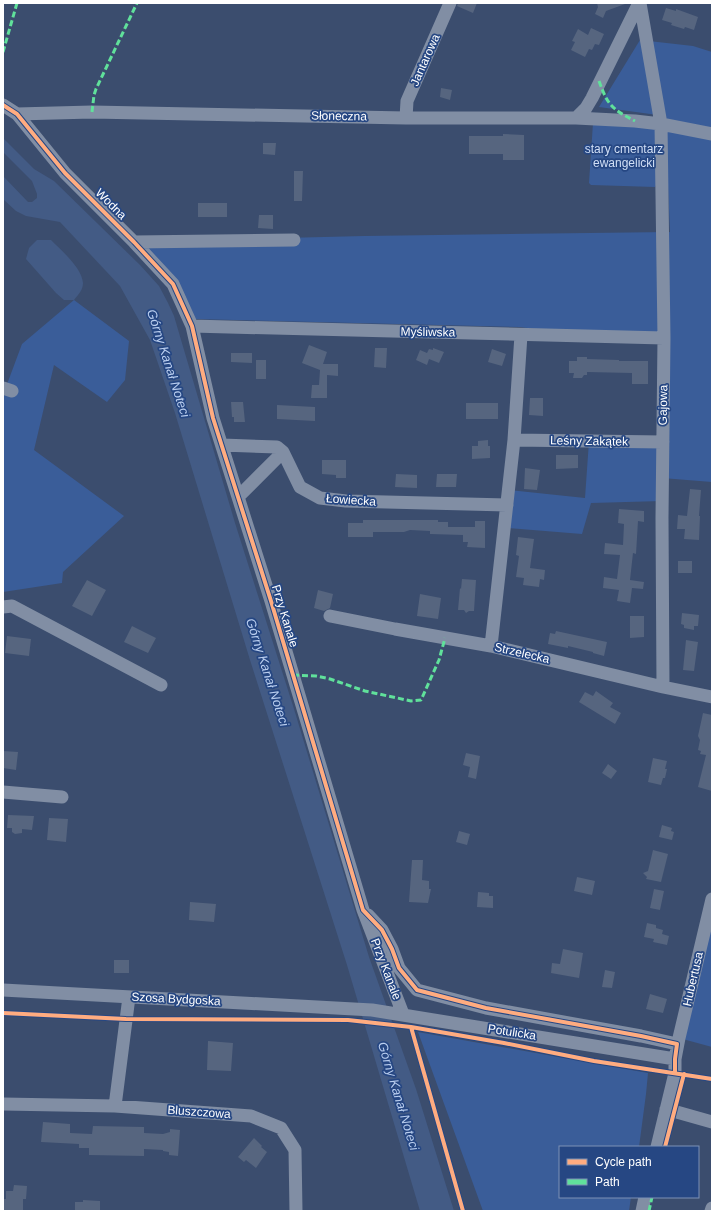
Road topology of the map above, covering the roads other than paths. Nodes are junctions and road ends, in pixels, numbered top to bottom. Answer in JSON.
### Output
{"nodes":[{"id":1,"x":450,"y":3,"type":"edge"},
{"id":2,"x":639,"y":3,"type":"edge"},
{"id":3,"x":3,"y":105,"type":"edge"},
{"id":4,"x":16,"y":114,"type":"junction"},
{"id":5,"x":406,"y":118,"type":"junction"},
{"id":6,"x":576,"y":118,"type":"junction"},
{"id":7,"x":661,"y":124,"type":"junction"},
{"id":8,"x":712,"y":134,"type":"edge"},
{"id":9,"x":294,"y":240,"type":"dead end"},
{"id":10,"x":134,"y":242,"type":"junction"},
{"id":11,"x":192,"y":326,"type":"junction"},
{"id":12,"x":521,"y":335,"type":"junction"},
{"id":13,"x":664,"y":338,"type":"junction"},
{"id":14,"x":514,"y":440,"type":"junction"},
{"id":15,"x":663,"y":442,"type":"junction"},
{"id":16,"x":222,"y":445,"type":"junction"},
{"id":17,"x":283,"y":452,"type":"junction"},
{"id":18,"x":238,"y":497,"type":"junction"},
{"id":19,"x":507,"y":505,"type":"junction"},
{"id":20,"x":8,"y":606,"type":"edge"},
{"id":21,"x":330,"y":616,"type":"dead end"},
{"id":22,"x":491,"y":646,"type":"junction"},
{"id":23,"x":161,"y":685,"type":"dead end"},
{"id":24,"x":663,"y":687,"type":"junction"},
{"id":25,"x":712,"y":697,"type":"edge"},
{"id":26,"x":3,"y":792,"type":"edge"},
{"id":27,"x":62,"y":797,"type":"dead end"},
{"id":28,"x":712,"y":899,"type":"edge"},
{"id":29,"x":363,"y":910,"type":"junction"},
{"id":30,"x":3,"y":990,"type":"edge"},
{"id":31,"x":129,"y":997,"type":"junction"},
{"id":32,"x":349,"y":1008,"type":"joint"},
{"id":33,"x":398,"y":1014,"type":"junction"},
{"id":34,"x":677,"y":1044,"type":"junction"},
{"id":35,"x":675,"y":1059,"type":"junction"},
{"id":36,"x":3,"y":1104,"type":"edge"},
{"id":37,"x":115,"y":1106,"type":"junction"},
{"id":38,"x":666,"y":1109,"type":"junction"},
{"id":39,"x":712,"y":1122,"type":"edge"},
{"id":40,"x":657,"y":1146,"type":"edge"},
{"id":41,"x":645,"y":1198,"type":"edge"},
{"id":42,"x":712,"y":1208,"type":"edge"},
{"id":43,"x":296,"y":1211,"type":"edge"},
{"id":44,"x":642,"y":1211,"type":"edge"},
{"id":45,"x":711,"y":1211,"type":"edge"}],
"edges":[{"from":1,"to":5,"type":"street","name":"Jantarowa"},
{"from":2,"to":6,"type":"street"},
{"from":2,"to":7,"type":"street"},
{"from":3,"to":4,"type":"street","name":"Wodna"},
{"from":4,"to":5,"type":"street","name":"Słoneczna"},
{"from":4,"to":10,"type":"street","name":"Wodna"},
{"from":5,"to":6,"type":"street","name":"Słoneczna"},
{"from":6,"to":7,"type":"street","name":"Słoneczna"},
{"from":7,"to":8,"type":"street","name":"Słoneczna"},
{"from":7,"to":13,"type":"street","name":"Gajowa"},
{"from":9,"to":10,"type":"street"},
{"from":10,"to":11,"type":"street","name":"Wodna"},
{"from":11,"to":12,"type":"street","name":"Myśliwska"},
{"from":11,"to":16,"type":"street","name":"Przy Kanale"},
{"from":12,"to":13,"type":"street","name":"Myśliwska"},
{"from":12,"to":14,"type":"street"},
{"from":13,"to":15,"type":"street","name":"Gajowa"},
{"from":14,"to":15,"type":"street","name":"Leśny Zakątek"},
{"from":14,"to":19,"type":"street"},
{"from":15,"to":24,"type":"street","name":"Gajowa"},
{"from":16,"to":17,"type":"street"},
{"from":16,"to":18,"type":"street","name":"Przy Kanale"},
{"from":17,"to":18,"type":"street"},
{"from":17,"to":19,"type":"street","name":"Łowiecka"},
{"from":18,"to":29,"type":"street","name":"Przy Kanale"},
{"from":19,"to":22,"type":"street"},
{"from":20,"to":23,"type":"street"},
{"from":21,"to":22,"type":"street","name":"Strzelecka"},
{"from":22,"to":24,"type":"street","name":"Strzelecka"},
{"from":24,"to":25,"type":"street","name":"Strzelecka"},
{"from":26,"to":27,"type":"street"},
{"from":28,"to":34,"type":"street","name":"Hubertusa"},
{"from":29,"to":33,"type":"street","name":"Przy Kanale"},
{"from":29,"to":34,"type":"street"},
{"from":30,"to":31,"type":"street","name":"Szosa Bydgoska"},
{"from":31,"to":32,"type":"street","name":"Szosa Bydgoska"},
{"from":31,"to":37,"type":"street"},
{"from":32,"to":33,"type":"street","name":"Potulicka"},
{"from":33,"to":35,"type":"street","name":"Potulicka"},
{"from":34,"to":35,"type":"street","name":"Hubertusa"},
{"from":35,"to":38,"type":"street","name":"Hubertusa"},
{"from":36,"to":37,"type":"street","name":"Bluszczowa"},
{"from":37,"to":43,"type":"street","name":"Bluszczowa"},
{"from":38,"to":39,"type":"street"},
{"from":38,"to":40,"type":"street","name":"Hubertusa"},
{"from":41,"to":44,"type":"street"},
{"from":42,"to":45,"type":"street"}]}
